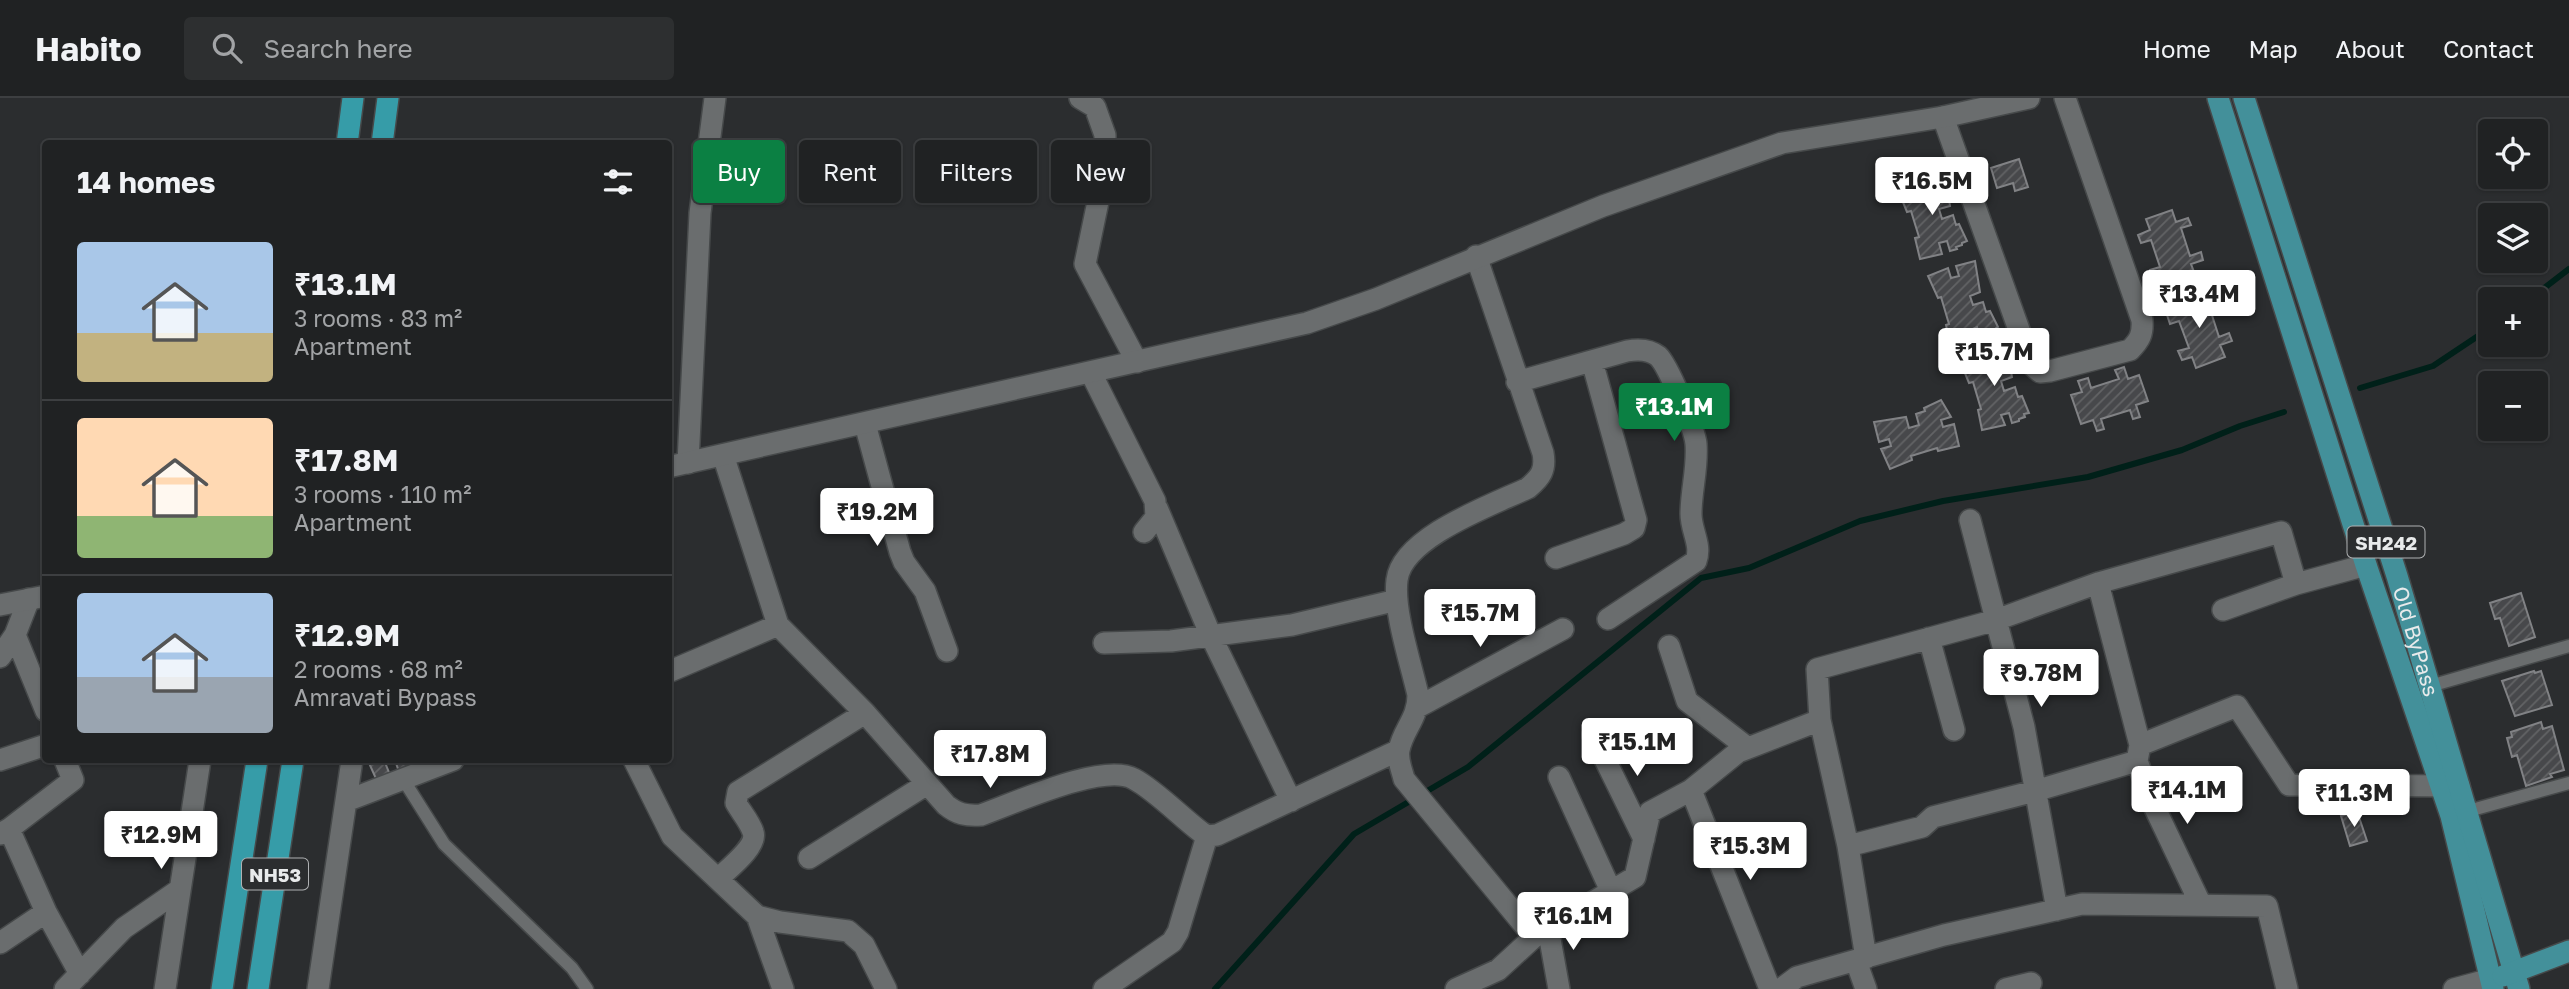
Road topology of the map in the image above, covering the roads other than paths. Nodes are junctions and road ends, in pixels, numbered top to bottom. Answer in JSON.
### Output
{"nodes":[{"id":1,"x":353,"y":98,"type":"edge"},
{"id":2,"x":388,"y":98,"type":"edge"},
{"id":3,"x":715,"y":98,"type":"edge"},
{"id":4,"x":1080,"y":98,"type":"edge"},
{"id":5,"x":2029,"y":98,"type":"edge"},
{"id":6,"x":2065,"y":98,"type":"edge"},
{"id":7,"x":2218,"y":98,"type":"edge"},
{"id":8,"x":2244,"y":98,"type":"edge"},
{"id":9,"x":1943,"y":117,"type":"junction"},
{"id":10,"x":348,"y":140,"type":"edge"},
{"id":11,"x":383,"y":140,"type":"edge"},
{"id":12,"x":1476,"y":256,"type":"junction"},
{"id":13,"x":1592,"y":361,"type":"junction"},
{"id":14,"x":1137,"y":362,"type":"junction"},
{"id":15,"x":1091,"y":373,"type":"junction"},
{"id":16,"x":1517,"y":382,"type":"junction"},
{"id":17,"x":865,"y":424,"type":"junction"},
{"id":18,"x":723,"y":456,"type":"junction"},
{"id":19,"x":678,"y":465,"type":"edge"},
{"id":20,"x":1157,"y":508,"type":"junction"},
{"id":21,"x":1970,"y":520,"type":"dead end"},
{"id":22,"x":1144,"y":532,"type":"dead end"},
{"id":23,"x":1556,"y":558,"type":"dead end"},
{"id":24,"x":2366,"y":565,"type":"junction"},
{"id":25,"x":2098,"y":583,"type":"junction"},
{"id":26,"x":2296,"y":584,"type":"junction"},
{"id":27,"x":37,"y":597,"type":"edge"},
{"id":28,"x":1397,"y":600,"type":"junction"},
{"id":29,"x":0,"y":605,"type":"edge"},
{"id":30,"x":2223,"y":610,"type":"dead end"},
{"id":31,"x":1608,"y":619,"type":"dead end"},
{"id":32,"x":1996,"y":620,"type":"junction"},
{"id":33,"x":778,"y":625,"type":"junction"},
{"id":34,"x":1563,"y":629,"type":"dead end"},
{"id":35,"x":15,"y":635,"type":"junction"},
{"id":36,"x":1211,"y":636,"type":"junction"},
{"id":37,"x":1929,"y":638,"type":"junction"},
{"id":38,"x":1104,"y":643,"type":"dead end"},
{"id":39,"x":1669,"y":646,"type":"dead end"},
{"id":40,"x":2569,"y":646,"type":"edge"},
{"id":41,"x":947,"y":651,"type":"dead end"},
{"id":42,"x":0,"y":657,"type":"edge"},
{"id":43,"x":672,"y":670,"type":"edge"},
{"id":44,"x":2430,"y":686,"type":"junction"},
{"id":45,"x":42,"y":701,"type":"edge"},
{"id":46,"x":1418,"y":707,"type":"junction"},
{"id":47,"x":865,"y":713,"type":"junction"},
{"id":48,"x":1820,"y":720,"type":"junction"},
{"id":49,"x":1954,"y":730,"type":"dead end"},
{"id":50,"x":1594,"y":735,"type":"dead end"},
{"id":51,"x":42,"y":745,"type":"edge"},
{"id":52,"x":1748,"y":748,"type":"junction"},
{"id":53,"x":1399,"y":750,"type":"junction"},
{"id":54,"x":2138,"y":753,"type":"junction"},
{"id":55,"x":0,"y":760,"type":"edge"},
{"id":56,"x":66,"y":763,"type":"edge"},
{"id":57,"x":200,"y":763,"type":"edge"},
{"id":58,"x":257,"y":763,"type":"edge"},
{"id":59,"x":293,"y":763,"type":"edge"},
{"id":60,"x":352,"y":763,"type":"edge"},
{"id":61,"x":445,"y":763,"type":"edge"},
{"id":62,"x":636,"y":763,"type":"edge"},
{"id":63,"x":1559,"y":778,"type":"dead end"},
{"id":64,"x":403,"y":779,"type":"junction"},
{"id":65,"x":2569,"y":783,"type":"edge"},
{"id":66,"x":928,"y":784,"type":"junction"},
{"id":67,"x":2450,"y":786,"type":"junction"},
{"id":68,"x":1690,"y":790,"type":"junction"},
{"id":69,"x":2035,"y":791,"type":"junction"},
{"id":70,"x":346,"y":801,"type":"junction"},
{"id":71,"x":1291,"y":801,"type":"junction"},
{"id":72,"x":2459,"y":814,"type":"junction"},
{"id":73,"x":4,"y":832,"type":"edge"},
{"id":74,"x":1207,"y":836,"type":"junction"},
{"id":75,"x":1644,"y":839,"type":"junction"},
{"id":76,"x":1848,"y":846,"type":"junction"},
{"id":77,"x":809,"y":858,"type":"dead end"},
{"id":78,"x":718,"y":879,"type":"junction"},
{"id":79,"x":179,"y":890,"type":"junction"},
{"id":80,"x":1611,"y":891,"type":"junction"},
{"id":81,"x":2201,"y":905,"type":"junction"},
{"id":82,"x":2057,"y":910,"type":"junction"},
{"id":83,"x":46,"y":912,"type":"junction"},
{"id":84,"x":757,"y":916,"type":"junction"},
{"id":85,"x":1541,"y":933,"type":"junction"},
{"id":86,"x":0,"y":943,"type":"edge"},
{"id":87,"x":2569,"y":951,"type":"edge"},
{"id":88,"x":1861,"y":959,"type":"junction"},
{"id":89,"x":2518,"y":981,"type":"edge"},
{"id":90,"x":73,"y":982,"type":"edge"},
{"id":91,"x":2031,"y":983,"type":"dead end"},
{"id":92,"x":2492,"y":984,"type":"edge"},
{"id":93,"x":165,"y":989,"type":"edge"},
{"id":94,"x":222,"y":989,"type":"edge"},
{"id":95,"x":258,"y":989,"type":"edge"},
{"id":96,"x":318,"y":989,"type":"edge"},
{"id":97,"x":587,"y":989,"type":"edge"},
{"id":98,"x":783,"y":989,"type":"edge"},
{"id":99,"x":886,"y":989,"type":"edge"},
{"id":100,"x":1104,"y":989,"type":"edge"},
{"id":101,"x":1456,"y":989,"type":"edge"},
{"id":102,"x":1559,"y":989,"type":"edge"},
{"id":103,"x":1770,"y":989,"type":"edge"},
{"id":104,"x":1781,"y":989,"type":"edge"},
{"id":105,"x":1866,"y":989,"type":"edge"},
{"id":106,"x":2007,"y":989,"type":"edge"},
{"id":107,"x":2287,"y":989,"type":"edge"},
{"id":108,"x":2454,"y":989,"type":"edge"}],
"edges":[{"from":1,"to":10,"type":"highway"},
{"from":2,"to":11,"type":"highway"},
{"from":3,"to":19,"type":"street"},
{"from":4,"to":14,"type":"street"},
{"from":5,"to":9,"type":"street"},
{"from":6,"to":9,"type":"street"},
{"from":7,"to":24,"type":"main road"},
{"from":8,"to":44,"type":"main road","name":"Old ByPass","number":"SH242"},
{"from":9,"to":12,"type":"street"},
{"from":12,"to":14,"type":"street"},
{"from":12,"to":16,"type":"street"},
{"from":13,"to":16,"type":"street"},
{"from":13,"to":23,"type":"street"},
{"from":13,"to":31,"type":"street"},
{"from":14,"to":15,"type":"street"},
{"from":15,"to":17,"type":"street"},
{"from":15,"to":20,"type":"street"},
{"from":16,"to":28,"type":"street"},
{"from":17,"to":18,"type":"street"},
{"from":17,"to":41,"type":"street"},
{"from":18,"to":19,"type":"street"},
{"from":18,"to":33,"type":"street"},
{"from":20,"to":22,"type":"street"},
{"from":20,"to":36,"type":"street"},
{"from":21,"to":32,"type":"street"},
{"from":24,"to":26,"type":"street"},
{"from":24,"to":67,"type":"main road"},
{"from":25,"to":26,"type":"street"},
{"from":25,"to":32,"type":"street"},
{"from":25,"to":54,"type":"street"},
{"from":26,"to":30,"type":"street"},
{"from":27,"to":29,"type":"street"},
{"from":27,"to":35,"type":"street"},
{"from":28,"to":36,"type":"street"},
{"from":28,"to":46,"type":"street"},
{"from":32,"to":37,"type":"street"},
{"from":32,"to":69,"type":"street"},
{"from":33,"to":43,"type":"street"},
{"from":33,"to":47,"type":"street"},
{"from":34,"to":46,"type":"street"},
{"from":35,"to":42,"type":"street"},
{"from":35,"to":45,"type":"street"},
{"from":36,"to":38,"type":"street"},
{"from":36,"to":71,"type":"street"},
{"from":37,"to":48,"type":"street"},
{"from":37,"to":49,"type":"street"},
{"from":39,"to":52,"type":"street"},
{"from":40,"to":44,"type":"lane"},
{"from":44,"to":67,"type":"main road","name":"Old ByPass","number":"SH242"},
{"from":46,"to":53,"type":"street"},
{"from":47,"to":66,"type":"street"},
{"from":47,"to":78,"type":"street"},
{"from":48,"to":52,"type":"street"},
{"from":48,"to":76,"type":"street"},
{"from":50,"to":75,"type":"street"},
{"from":51,"to":55,"type":"street"},
{"from":52,"to":68,"type":"street"},
{"from":53,"to":71,"type":"street"},
{"from":53,"to":85,"type":"street"},
{"from":54,"to":67,"type":"street"},
{"from":54,"to":69,"type":"street"},
{"from":54,"to":81,"type":"street"},
{"from":56,"to":73,"type":"street"},
{"from":57,"to":79,"type":"street"},
{"from":58,"to":94,"type":"highway","number":"NH53"},
{"from":59,"to":95,"type":"highway","number":"NH53"},
{"from":60,"to":70,"type":"street"},
{"from":61,"to":64,"type":"street"},
{"from":62,"to":78,"type":"street"},
{"from":63,"to":80,"type":"street"},
{"from":64,"to":70,"type":"street"},
{"from":64,"to":97,"type":"lane"},
{"from":65,"to":72,"type":"lane"},
{"from":66,"to":74,"type":"street"},
{"from":66,"to":77,"type":"street"},
{"from":67,"to":72,"type":"main road","name":"Old ByPass","number":"SH242"},
{"from":68,"to":75,"type":"street"},
{"from":68,"to":103,"type":"street"},
{"from":69,"to":76,"type":"street"},
{"from":69,"to":82,"type":"street"},
{"from":70,"to":96,"type":"street"},
{"from":71,"to":74,"type":"street"},
{"from":72,"to":89,"type":"main road","name":"Old ByPass","number":"SH242"},
{"from":72,"to":92,"type":"main road"},
{"from":73,"to":83,"type":"street"},
{"from":74,"to":100,"type":"street"},
{"from":75,"to":80,"type":"street"},
{"from":76,"to":88,"type":"street"},
{"from":78,"to":84,"type":"street"},
{"from":79,"to":90,"type":"street"},
{"from":79,"to":93,"type":"street"},
{"from":80,"to":85,"type":"street"},
{"from":81,"to":82,"type":"street"},
{"from":81,"to":107,"type":"street"},
{"from":82,"to":88,"type":"street"},
{"from":83,"to":86,"type":"street"},
{"from":83,"to":90,"type":"street"},
{"from":84,"to":98,"type":"street"},
{"from":84,"to":99,"type":"street"},
{"from":85,"to":101,"type":"street"},
{"from":85,"to":102,"type":"street"},
{"from":87,"to":89,"type":"main road"},
{"from":88,"to":104,"type":"street"},
{"from":88,"to":105,"type":"street"},
{"from":89,"to":92,"type":"main road"},
{"from":91,"to":106,"type":"street"},
{"from":92,"to":108,"type":"street"}]}
